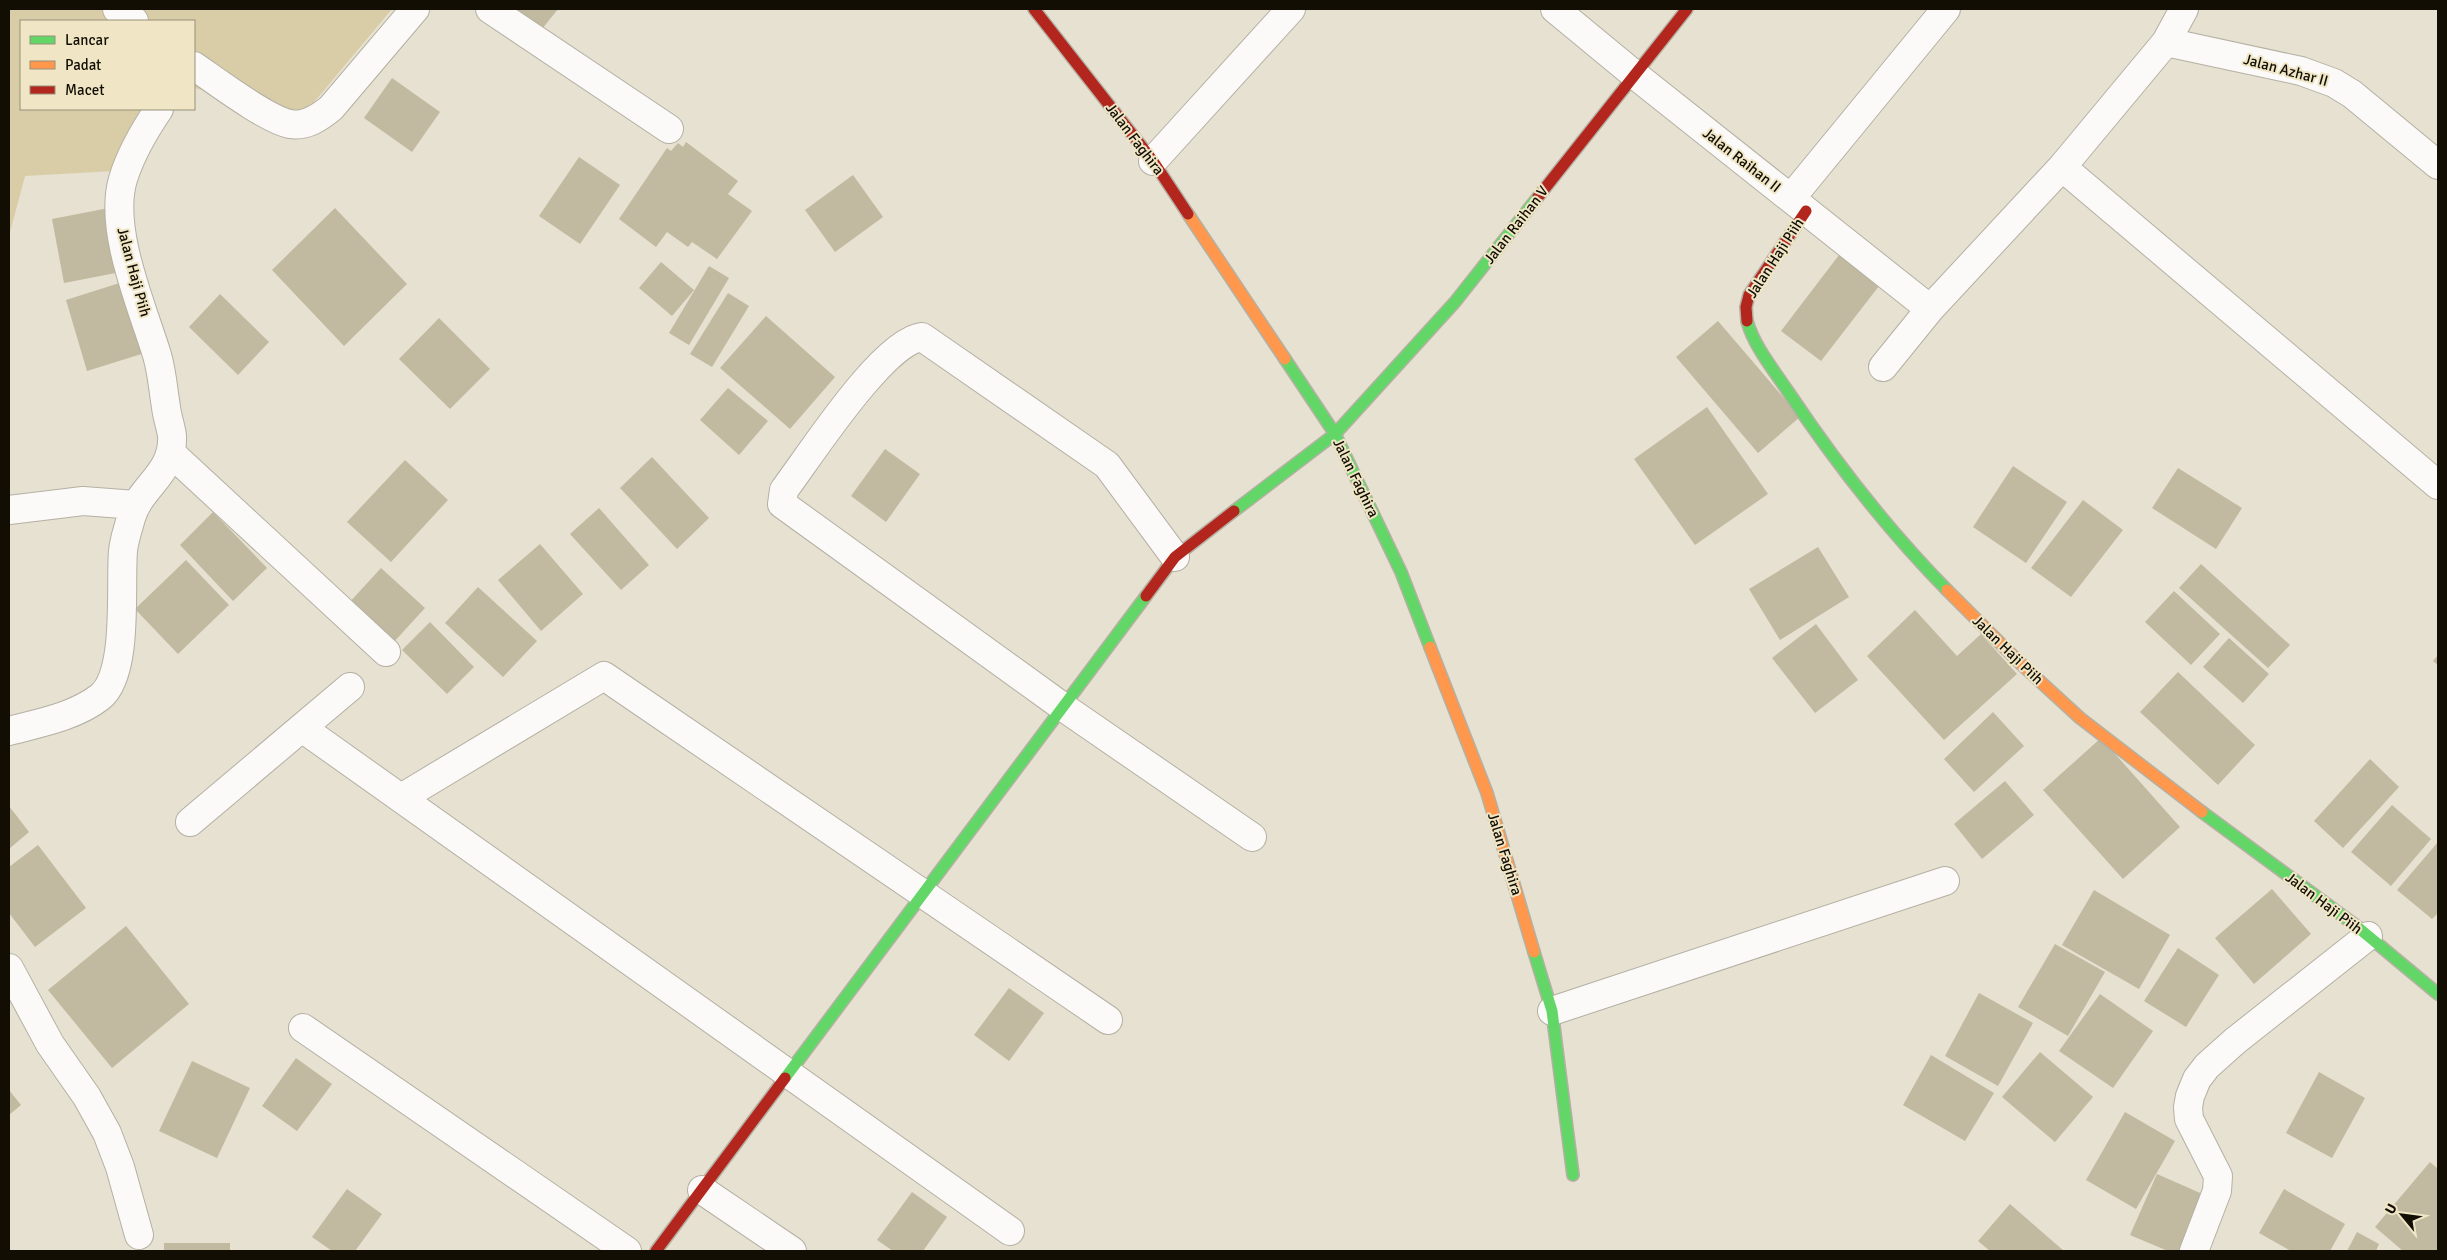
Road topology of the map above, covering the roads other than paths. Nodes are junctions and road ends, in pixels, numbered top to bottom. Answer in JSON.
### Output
{"nodes":[{"id":1,"x":117,"y":9,"type":"edge"},
{"id":2,"x":415,"y":9,"type":"edge"},
{"id":3,"x":490,"y":9,"type":"edge"},
{"id":4,"x":1034,"y":9,"type":"edge"},
{"id":5,"x":1290,"y":9,"type":"edge"},
{"id":6,"x":1556,"y":9,"type":"edge"},
{"id":7,"x":1687,"y":9,"type":"edge"},
{"id":8,"x":1946,"y":9,"type":"edge"},
{"id":9,"x":2184,"y":9,"type":"edge"},
{"id":10,"x":133,"y":20,"type":"edge"},
{"id":11,"x":2166,"y":42,"type":"junction"},
{"id":12,"x":195,"y":67,"type":"edge"},
{"id":13,"x":1635,"y":75,"type":"junction"},
{"id":14,"x":158,"y":110,"type":"edge"},
{"id":15,"x":669,"y":130,"type":"dead end"},
{"id":16,"x":1153,"y":161,"type":"junction"},
{"id":17,"x":2438,"y":165,"type":"edge"},
{"id":18,"x":2062,"y":167,"type":"junction"},
{"id":19,"x":1799,"y":204,"type":"junction"},
{"id":20,"x":1930,"y":309,"type":"junction"},
{"id":21,"x":1883,"y":367,"type":"dead end"},
{"id":22,"x":1335,"y":434,"type":"junction"},
{"id":23,"x":172,"y":454,"type":"junction"},
{"id":24,"x":2438,"y":485,"type":"edge"},
{"id":25,"x":136,"y":504,"type":"junction"},
{"id":26,"x":9,"y":510,"type":"edge"},
{"id":27,"x":1175,"y":557,"type":"junction"},
{"id":28,"x":386,"y":652,"type":"dead end"},
{"id":29,"x":350,"y":687,"type":"dead end"},
{"id":30,"x":1063,"y":707,"type":"junction"},
{"id":31,"x":302,"y":728,"type":"junction"},
{"id":32,"x":9,"y":731,"type":"edge"},
{"id":33,"x":401,"y":798,"type":"junction"},
{"id":34,"x":190,"y":822,"type":"dead end"},
{"id":35,"x":1252,"y":837,"type":"dead end"},
{"id":36,"x":1945,"y":881,"type":"dead end"},
{"id":37,"x":924,"y":894,"type":"junction"},
{"id":38,"x":2368,"y":936,"type":"junction"},
{"id":39,"x":9,"y":968,"type":"edge"},
{"id":40,"x":2438,"y":994,"type":"edge"},
{"id":41,"x":1552,"y":1011,"type":"junction"},
{"id":42,"x":1108,"y":1020,"type":"dead end"},
{"id":43,"x":303,"y":1028,"type":"dead end"},
{"id":44,"x":789,"y":1074,"type":"junction"},
{"id":45,"x":1573,"y":1176,"type":"dead end"},
{"id":46,"x":702,"y":1190,"type":"junction"},
{"id":47,"x":1010,"y":1231,"type":"dead end"},
{"id":48,"x":139,"y":1236,"type":"dead end"},
{"id":49,"x":627,"y":1251,"type":"edge"},
{"id":50,"x":656,"y":1251,"type":"edge"},
{"id":51,"x":792,"y":1251,"type":"edge"},
{"id":52,"x":2194,"y":1251,"type":"edge"}],
"edges":[{"from":1,"to":10,"type":"street"},
{"from":2,"to":12,"type":"street"},
{"from":3,"to":15,"type":"street"},
{"from":4,"to":16,"type":"street","name":"Jalan Faghira"},
{"from":5,"to":16,"type":"street"},
{"from":6,"to":13,"type":"street","name":"Jalan Raihan II"},
{"from":7,"to":13,"type":"street","name":"Jalan Raihan V"},
{"from":8,"to":19,"type":"street"},
{"from":9,"to":11,"type":"street"},
{"from":11,"to":17,"type":"street","name":"Jalan Azhar II"},
{"from":11,"to":18,"type":"street"},
{"from":13,"to":19,"type":"street","name":"Jalan Raihan II"},
{"from":13,"to":22,"type":"street","name":"Jalan Raihan V"},
{"from":14,"to":23,"type":"street","name":"Jalan Haji Piih"},
{"from":16,"to":22,"type":"street","name":"Jalan Faghira"},
{"from":18,"to":20,"type":"street"},
{"from":18,"to":24,"type":"street"},
{"from":19,"to":20,"type":"street","name":"Jalan Raihan II"},
{"from":19,"to":38,"type":"street","name":"Jalan Haji Piih"},
{"from":20,"to":21,"type":"street"},
{"from":22,"to":27,"type":"street","name":"Jalan Raihan V"},
{"from":22,"to":41,"type":"street","name":"Jalan Faghira"},
{"from":23,"to":25,"type":"street"},
{"from":23,"to":28,"type":"street"},
{"from":25,"to":26,"type":"street"},
{"from":25,"to":32,"type":"street"},
{"from":27,"to":30,"type":"street","name":"Jalan Raihan V"},
{"from":27,"to":30,"type":"street"},
{"from":29,"to":31,"type":"street"},
{"from":30,"to":35,"type":"street"},
{"from":30,"to":37,"type":"street","name":"Jalan Raihan V"},
{"from":31,"to":33,"type":"street"},
{"from":31,"to":34,"type":"street"},
{"from":33,"to":37,"type":"street"},
{"from":33,"to":44,"type":"street"},
{"from":36,"to":41,"type":"street"},
{"from":37,"to":42,"type":"street"},
{"from":37,"to":44,"type":"street","name":"Jalan Raihan V"},
{"from":38,"to":40,"type":"street","name":"Jalan Haji Piih"},
{"from":38,"to":52,"type":"street"},
{"from":39,"to":48,"type":"street"},
{"from":41,"to":45,"type":"street","name":"Jalan Faghira"},
{"from":43,"to":49,"type":"street"},
{"from":44,"to":46,"type":"street","name":"Jalan Raihan V"},
{"from":44,"to":47,"type":"street"},
{"from":46,"to":50,"type":"street","name":"Jalan Raihan V"},
{"from":46,"to":51,"type":"street"}]}
